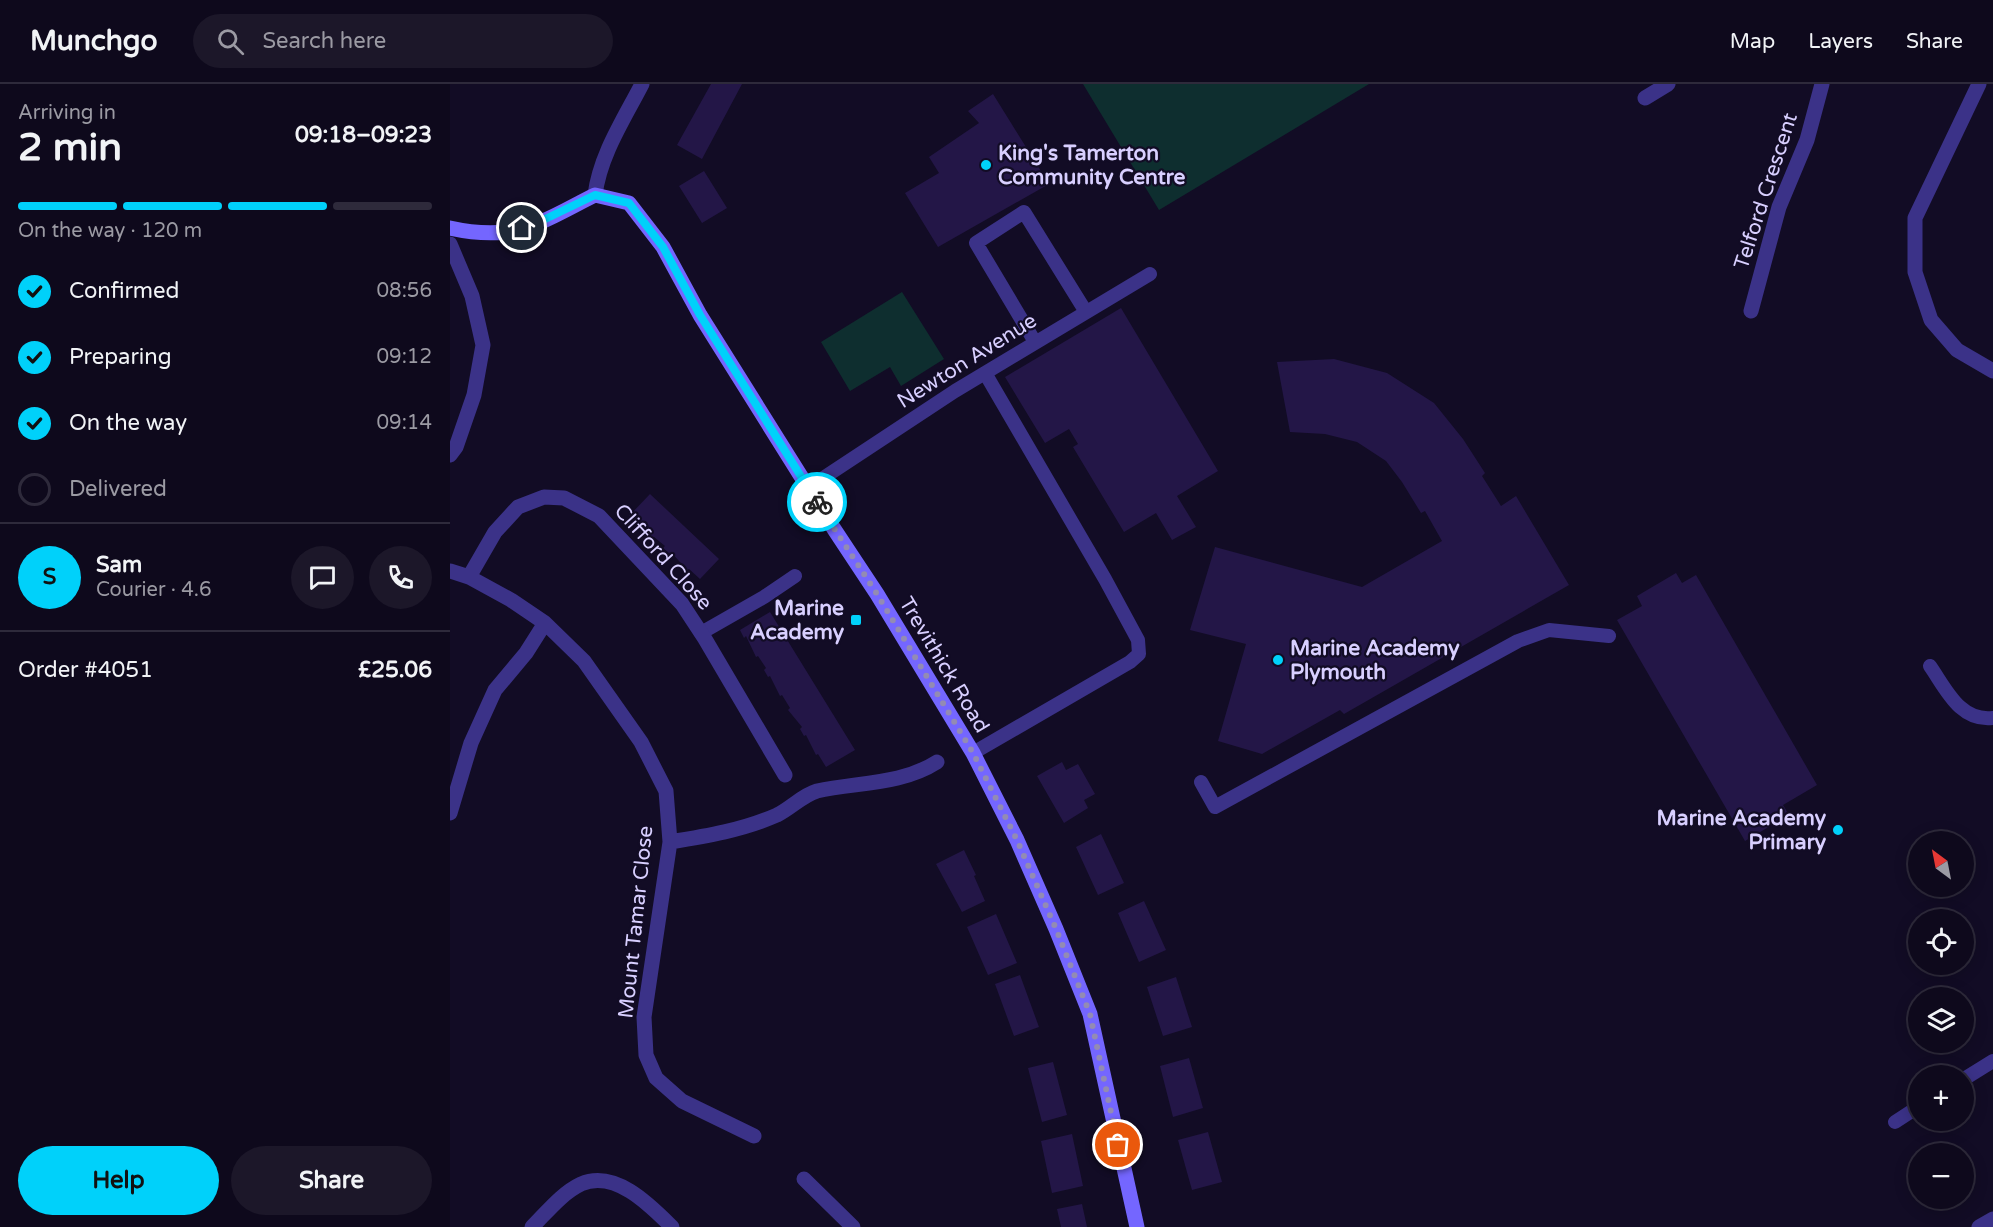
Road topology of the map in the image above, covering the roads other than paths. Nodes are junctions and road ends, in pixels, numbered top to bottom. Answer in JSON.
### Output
{"nodes":[{"id":1,"x":642,"y":84,"type":"edge"},
{"id":2,"x":1668,"y":84,"type":"edge"},
{"id":3,"x":1822,"y":84,"type":"edge"},
{"id":4,"x":1979,"y":84,"type":"edge"},
{"id":5,"x":1645,"y":98,"type":"dead end"},
{"id":6,"x":595,"y":195,"type":"junction"},
{"id":7,"x":450,"y":228,"type":"edge"},
{"id":8,"x":450,"y":244,"type":"edge"},
{"id":9,"x":1150,"y":274,"type":"dead end"},
{"id":10,"x":1751,"y":311,"type":"dead end"},
{"id":11,"x":1086,"y":312,"type":"junction"},
{"id":12,"x":1035,"y":342,"type":"junction"},
{"id":13,"x":1993,"y":371,"type":"edge"},
{"id":14,"x":986,"y":373,"type":"junction"},
{"id":15,"x":450,"y":455,"type":"edge"},
{"id":16,"x":808,"y":488,"type":"junction"},
{"id":17,"x":450,"y":571,"type":"edge"},
{"id":18,"x":795,"y":576,"type":"dead end"},
{"id":19,"x":469,"y":577,"type":"junction"},
{"id":20,"x":545,"y":623,"type":"junction"},
{"id":21,"x":701,"y":633,"type":"junction"},
{"id":22,"x":1609,"y":636,"type":"dead end"},
{"id":23,"x":1930,"y":666,"type":"dead end"},
{"id":24,"x":1993,"y":718,"type":"edge"},
{"id":25,"x":973,"y":753,"type":"junction"},
{"id":26,"x":937,"y":762,"type":"dead end"},
{"id":27,"x":785,"y":775,"type":"dead end"},
{"id":28,"x":1201,"y":782,"type":"dead end"},
{"id":29,"x":450,"y":813,"type":"edge"},
{"id":30,"x":670,"y":842,"type":"junction"},
{"id":31,"x":1993,"y":1061,"type":"edge"},
{"id":32,"x":1974,"y":1073,"type":"edge"},
{"id":33,"x":1908,"y":1114,"type":"edge"},
{"id":34,"x":1895,"y":1122,"type":"dead end"},
{"id":35,"x":754,"y":1136,"type":"dead end"},
{"id":36,"x":804,"y":1179,"type":"dead end"},
{"id":37,"x":1993,"y":1219,"type":"edge"},
{"id":38,"x":532,"y":1227,"type":"edge"},
{"id":39,"x":672,"y":1227,"type":"edge"},
{"id":40,"x":853,"y":1227,"type":"edge"},
{"id":41,"x":1137,"y":1227,"type":"edge"},
{"id":42,"x":1979,"y":1227,"type":"edge"}],
"edges":[{"from":1,"to":6,"type":"street"},
{"from":2,"to":5,"type":"street"},
{"from":3,"to":10,"type":"street","name":"Telford Crescent"},
{"from":4,"to":13,"type":"street"},
{"from":6,"to":7,"type":"street"},
{"from":6,"to":16,"type":"street","name":"Trevithick Road"},
{"from":8,"to":15,"type":"street"},
{"from":9,"to":11,"type":"lane","name":"Newton Avenue"},
{"from":11,"to":12,"type":"lane","name":"Newton Avenue"},
{"from":11,"to":12,"type":"lane"},
{"from":12,"to":14,"type":"lane","name":"Newton Avenue"},
{"from":14,"to":16,"type":"lane","name":"Newton Avenue"},
{"from":14,"to":25,"type":"lane"},
{"from":16,"to":25,"type":"street","name":"Trevithick Road"},
{"from":17,"to":19,"type":"street","name":"Mount Tamar Close"},
{"from":18,"to":21,"type":"lane"},
{"from":19,"to":20,"type":"street","name":"Mount Tamar Close"},
{"from":19,"to":21,"type":"street","name":"Clifford Close"},
{"from":20,"to":29,"type":"street"},
{"from":20,"to":30,"type":"street","name":"Mount Tamar Close"},
{"from":21,"to":27,"type":"street","name":"Clifford Close"},
{"from":22,"to":28,"type":"lane"},
{"from":23,"to":24,"type":"lane"},
{"from":25,"to":41,"type":"street","name":"Trevithick Road"},
{"from":26,"to":30,"type":"street"},
{"from":30,"to":35,"type":"street","name":"Mount Tamar Close"},
{"from":31,"to":32,"type":"lane"},
{"from":33,"to":34,"type":"lane"},
{"from":36,"to":40,"type":"street"},
{"from":37,"to":42,"type":"street"},
{"from":38,"to":39,"type":"street"}]}
